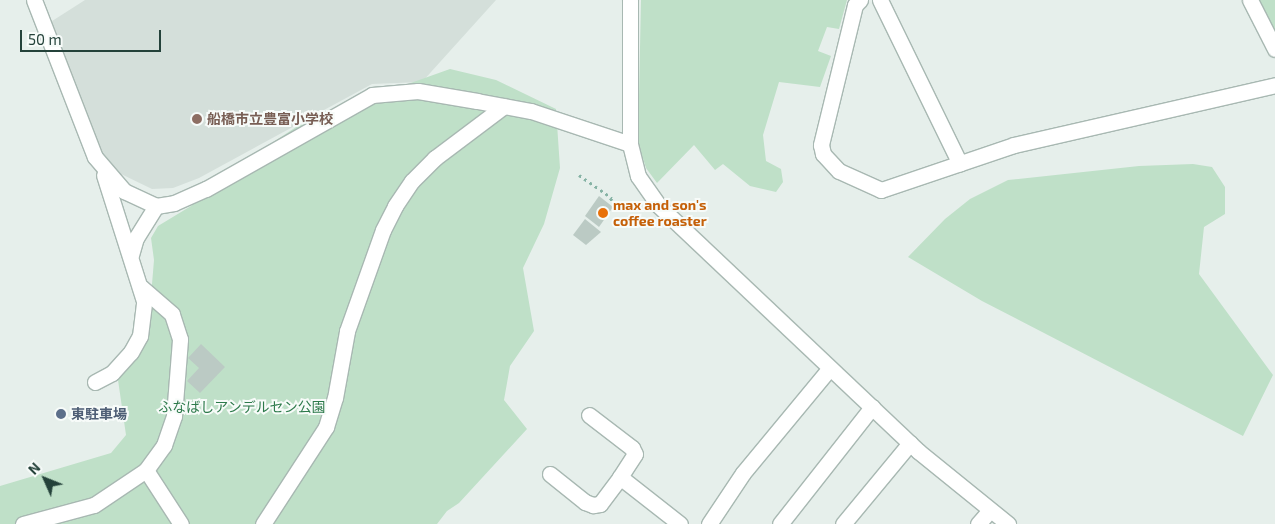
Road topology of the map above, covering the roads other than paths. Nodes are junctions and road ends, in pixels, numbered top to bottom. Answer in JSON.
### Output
{"nodes":[{"id":1,"x":34,"y":0,"type":"edge"},
{"id":2,"x":630,"y":0,"type":"edge"},
{"id":3,"x":860,"y":0,"type":"edge"},
{"id":4,"x":880,"y":0,"type":"edge"},
{"id":5,"x":1250,"y":0,"type":"edge"},
{"id":6,"x":1275,"y":49,"type":"edge"},
{"id":7,"x":1275,"y":85,"type":"edge"},
{"id":8,"x":504,"y":106,"type":"junction"},
{"id":9,"x":630,"y":144,"type":"junction"},
{"id":10,"x":960,"y":164,"type":"junction"},
{"id":11,"x":102,"y":169,"type":"junction"},
{"id":12,"x":156,"y":206,"type":"junction"},
{"id":13,"x":131,"y":255,"type":"junction"},
{"id":14,"x":141,"y":286,"type":"junction"},
{"id":15,"x":830,"y":368,"type":"junction"},
{"id":16,"x":96,"y":382,"type":"dead end"},
{"id":17,"x":872,"y":407,"type":"junction"},
{"id":18,"x":589,"y":416,"type":"dead end"},
{"id":19,"x":910,"y":443,"type":"junction"},
{"id":20,"x":146,"y":470,"type":"junction"},
{"id":21,"x":550,"y":474,"type":"dead end"},
{"id":22,"x":620,"y":477,"type":"junction"},
{"id":23,"x":990,"y":510,"type":"junction"},
{"id":24,"x":23,"y":524,"type":"edge"},
{"id":25,"x":181,"y":524,"type":"edge"},
{"id":26,"x":263,"y":524,"type":"edge"},
{"id":27,"x":680,"y":524,"type":"edge"},
{"id":28,"x":709,"y":524,"type":"edge"},
{"id":29,"x":780,"y":524,"type":"edge"},
{"id":30,"x":843,"y":524,"type":"edge"},
{"id":31,"x":978,"y":524,"type":"edge"},
{"id":32,"x":1008,"y":524,"type":"edge"}],
"edges":[{"from":1,"to":11,"type":"street"},
{"from":2,"to":9,"type":"street"},
{"from":3,"to":10,"type":"street"},
{"from":4,"to":10,"type":"street"},
{"from":5,"to":6,"type":"street"},
{"from":7,"to":10,"type":"street"},
{"from":8,"to":9,"type":"street"},
{"from":8,"to":12,"type":"street"},
{"from":8,"to":26,"type":"street"},
{"from":9,"to":15,"type":"street"},
{"from":11,"to":12,"type":"street"},
{"from":11,"to":13,"type":"street"},
{"from":12,"to":13,"type":"street"},
{"from":13,"to":14,"type":"street"},
{"from":14,"to":16,"type":"street"},
{"from":14,"to":20,"type":"street"},
{"from":15,"to":17,"type":"street"},
{"from":15,"to":28,"type":"street"},
{"from":17,"to":19,"type":"street"},
{"from":17,"to":29,"type":"street"},
{"from":18,"to":22,"type":"street"},
{"from":19,"to":23,"type":"street"},
{"from":19,"to":30,"type":"street"},
{"from":20,"to":24,"type":"street"},
{"from":20,"to":25,"type":"street"},
{"from":21,"to":22,"type":"street"},
{"from":22,"to":27,"type":"street"},
{"from":23,"to":31,"type":"street"},
{"from":23,"to":32,"type":"street"}]}
